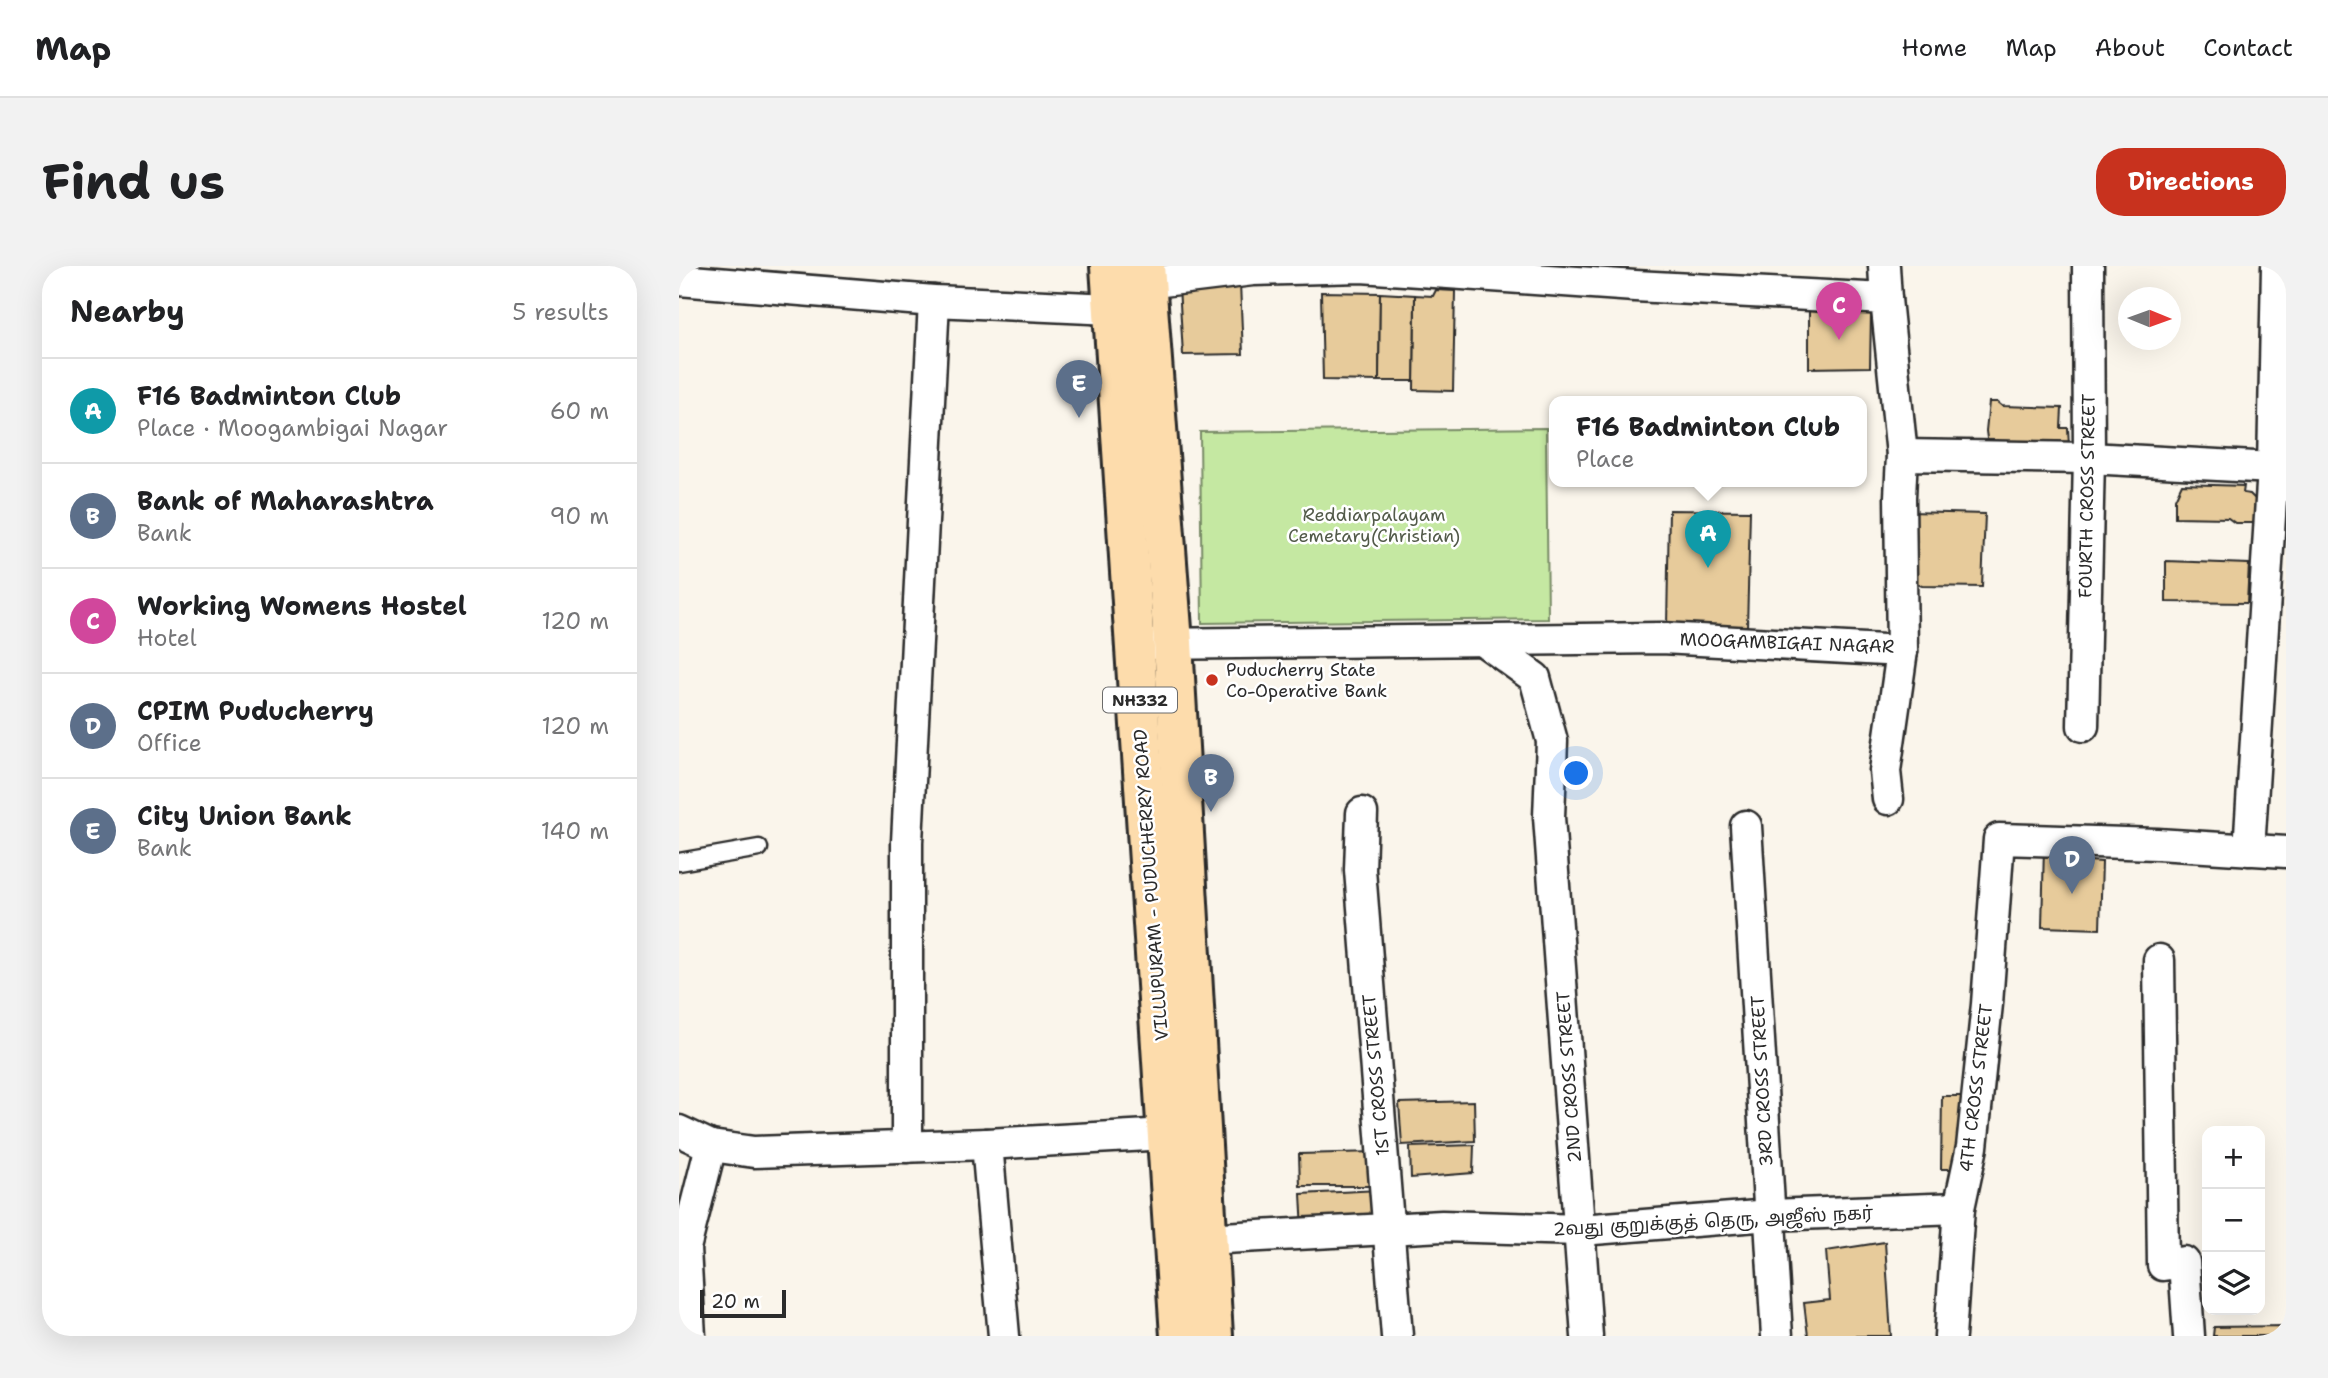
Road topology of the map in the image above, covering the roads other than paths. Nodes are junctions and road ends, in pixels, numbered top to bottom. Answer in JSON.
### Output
{"nodes":[{"id":1,"x":1884,"y":266,"type":"edge"},
{"id":2,"x":2088,"y":266,"type":"edge"},
{"id":3,"x":2277,"y":266,"type":"edge"},
{"id":4,"x":679,"y":281,"type":"edge"},
{"id":5,"x":1129,"y":286,"type":"edge"},
{"id":6,"x":1886,"y":299,"type":"junction"},
{"id":7,"x":934,"y":301,"type":"junction"},
{"id":8,"x":1902,"y":455,"type":"junction"},
{"id":9,"x":2089,"y":458,"type":"junction"},
{"id":10,"x":2280,"y":472,"type":"edge"},
{"id":11,"x":1483,"y":642,"type":"junction"},
{"id":12,"x":1155,"y":644,"type":"junction"},
{"id":13,"x":1902,"y":651,"type":"junction"},
{"id":14,"x":2083,"y":726,"type":"dead end"},
{"id":15,"x":1888,"y":799,"type":"dead end"},
{"id":16,"x":1362,"y":813,"type":"dead end"},
{"id":17,"x":1746,"y":826,"type":"dead end"},
{"id":18,"x":759,"y":848,"type":"dead end"},
{"id":19,"x":2249,"y":850,"type":"junction"},
{"id":20,"x":2286,"y":852,"type":"edge"},
{"id":21,"x":679,"y":862,"type":"edge"},
{"id":22,"x":2159,"y":960,"type":"dead end"},
{"id":23,"x":679,"y":1131,"type":"edge"},
{"id":24,"x":1183,"y":1133,"type":"junction"},
{"id":25,"x":987,"y":1144,"type":"junction"},
{"id":26,"x":711,"y":1146,"type":"junction"},
{"id":27,"x":907,"y":1147,"type":"junction"},
{"id":28,"x":1959,"y":1208,"type":"junction"},
{"id":29,"x":1770,"y":1215,"type":"junction"},
{"id":30,"x":1388,"y":1229,"type":"junction"},
{"id":31,"x":1581,"y":1230,"type":"junction"},
{"id":32,"x":1190,"y":1240,"type":"junction"},
{"id":33,"x":690,"y":1336,"type":"edge"},
{"id":34,"x":1004,"y":1336,"type":"edge"},
{"id":35,"x":1180,"y":1336,"type":"edge"},
{"id":36,"x":1213,"y":1336,"type":"edge"},
{"id":37,"x":1397,"y":1336,"type":"edge"},
{"id":38,"x":1587,"y":1336,"type":"edge"},
{"id":39,"x":1777,"y":1336,"type":"edge"},
{"id":40,"x":1950,"y":1336,"type":"edge"},
{"id":41,"x":2189,"y":1336,"type":"edge"}],
"edges":[{"from":1,"to":6,"type":"street","name":"MOOGAMBIGAI NAGAR"},
{"from":2,"to":9,"type":"street","name":"FOURTH CROSS STREET"},
{"from":3,"to":10,"type":"street"},
{"from":4,"to":7,"type":"street"},
{"from":5,"to":6,"type":"street"},
{"from":5,"to":7,"type":"street"},
{"from":5,"to":12,"type":"highway","name":"VILLUPURAM - PUDUCHERRY ROAD","number":"NH332"},
{"from":6,"to":8,"type":"street","name":"MOOGAMBIGAI NAGAR"},
{"from":7,"to":27,"type":"street"},
{"from":8,"to":9,"type":"street"},
{"from":8,"to":13,"type":"street","name":"MOOGAMBIGAI NAGAR"},
{"from":9,"to":10,"type":"street"},
{"from":9,"to":14,"type":"street","name":"FOURTH CROSS STREET"},
{"from":10,"to":19,"type":"street"},
{"from":11,"to":12,"type":"street","name":"MOOGAMBIGAI NAGAR"},
{"from":11,"to":13,"type":"street","name":"MOOGAMBIGAI NAGAR"},
{"from":11,"to":31,"type":"street","name":"2ND CROSS STREET"},
{"from":12,"to":24,"type":"highway","name":"VILLUPURAM - PUDUCHERRY ROAD","number":"NH332"},
{"from":13,"to":15,"type":"street"},
{"from":16,"to":30,"type":"street","name":"1ST CROSS STREET"},
{"from":17,"to":29,"type":"street","name":"3RD CROSS STREET"},
{"from":18,"to":21,"type":"lane"},
{"from":19,"to":20,"type":"street"},
{"from":19,"to":28,"type":"street","name":"4TH CROSS STREET"},
{"from":22,"to":41,"type":"street"},
{"from":23,"to":26,"type":"street"},
{"from":24,"to":25,"type":"street"},
{"from":24,"to":32,"type":"highway","name":"VILLUPURAM - PUDUCHERRY ROAD","number":"NH332"},
{"from":25,"to":27,"type":"street"},
{"from":25,"to":34,"type":"street"},
{"from":26,"to":27,"type":"street"},
{"from":26,"to":33,"type":"street"},
{"from":28,"to":29,"type":"street","name":"2வது குறுக்குத் தெரு, அஜீஸ் நகர்"},
{"from":28,"to":40,"type":"street","name":"4TH CROSS STREET"},
{"from":29,"to":31,"type":"street","name":"2வது குறுக்குத் தெரு, அஜீஸ் நகர்"},
{"from":29,"to":39,"type":"street","name":"3RD CROSS STREET"},
{"from":30,"to":31,"type":"street","name":"2வது குறுக்குத் தெரு, அஜீஸ் நகர்"},
{"from":30,"to":32,"type":"street","name":"2வது குறுக்குத் தெரு, அஜீஸ் நகர்"},
{"from":30,"to":37,"type":"street","name":"1ST CROSS STREET"},
{"from":31,"to":38,"type":"street","name":"2ND CROSS STREET"},
{"from":32,"to":35,"type":"highway","name":"VILLUPURAM - PUDUCHERRY ROAD","number":"NH332"},
{"from":32,"to":36,"type":"highway","name":"VILLUPURAM - PUDUCHERRY ROAD","number":"NH332"}]}
